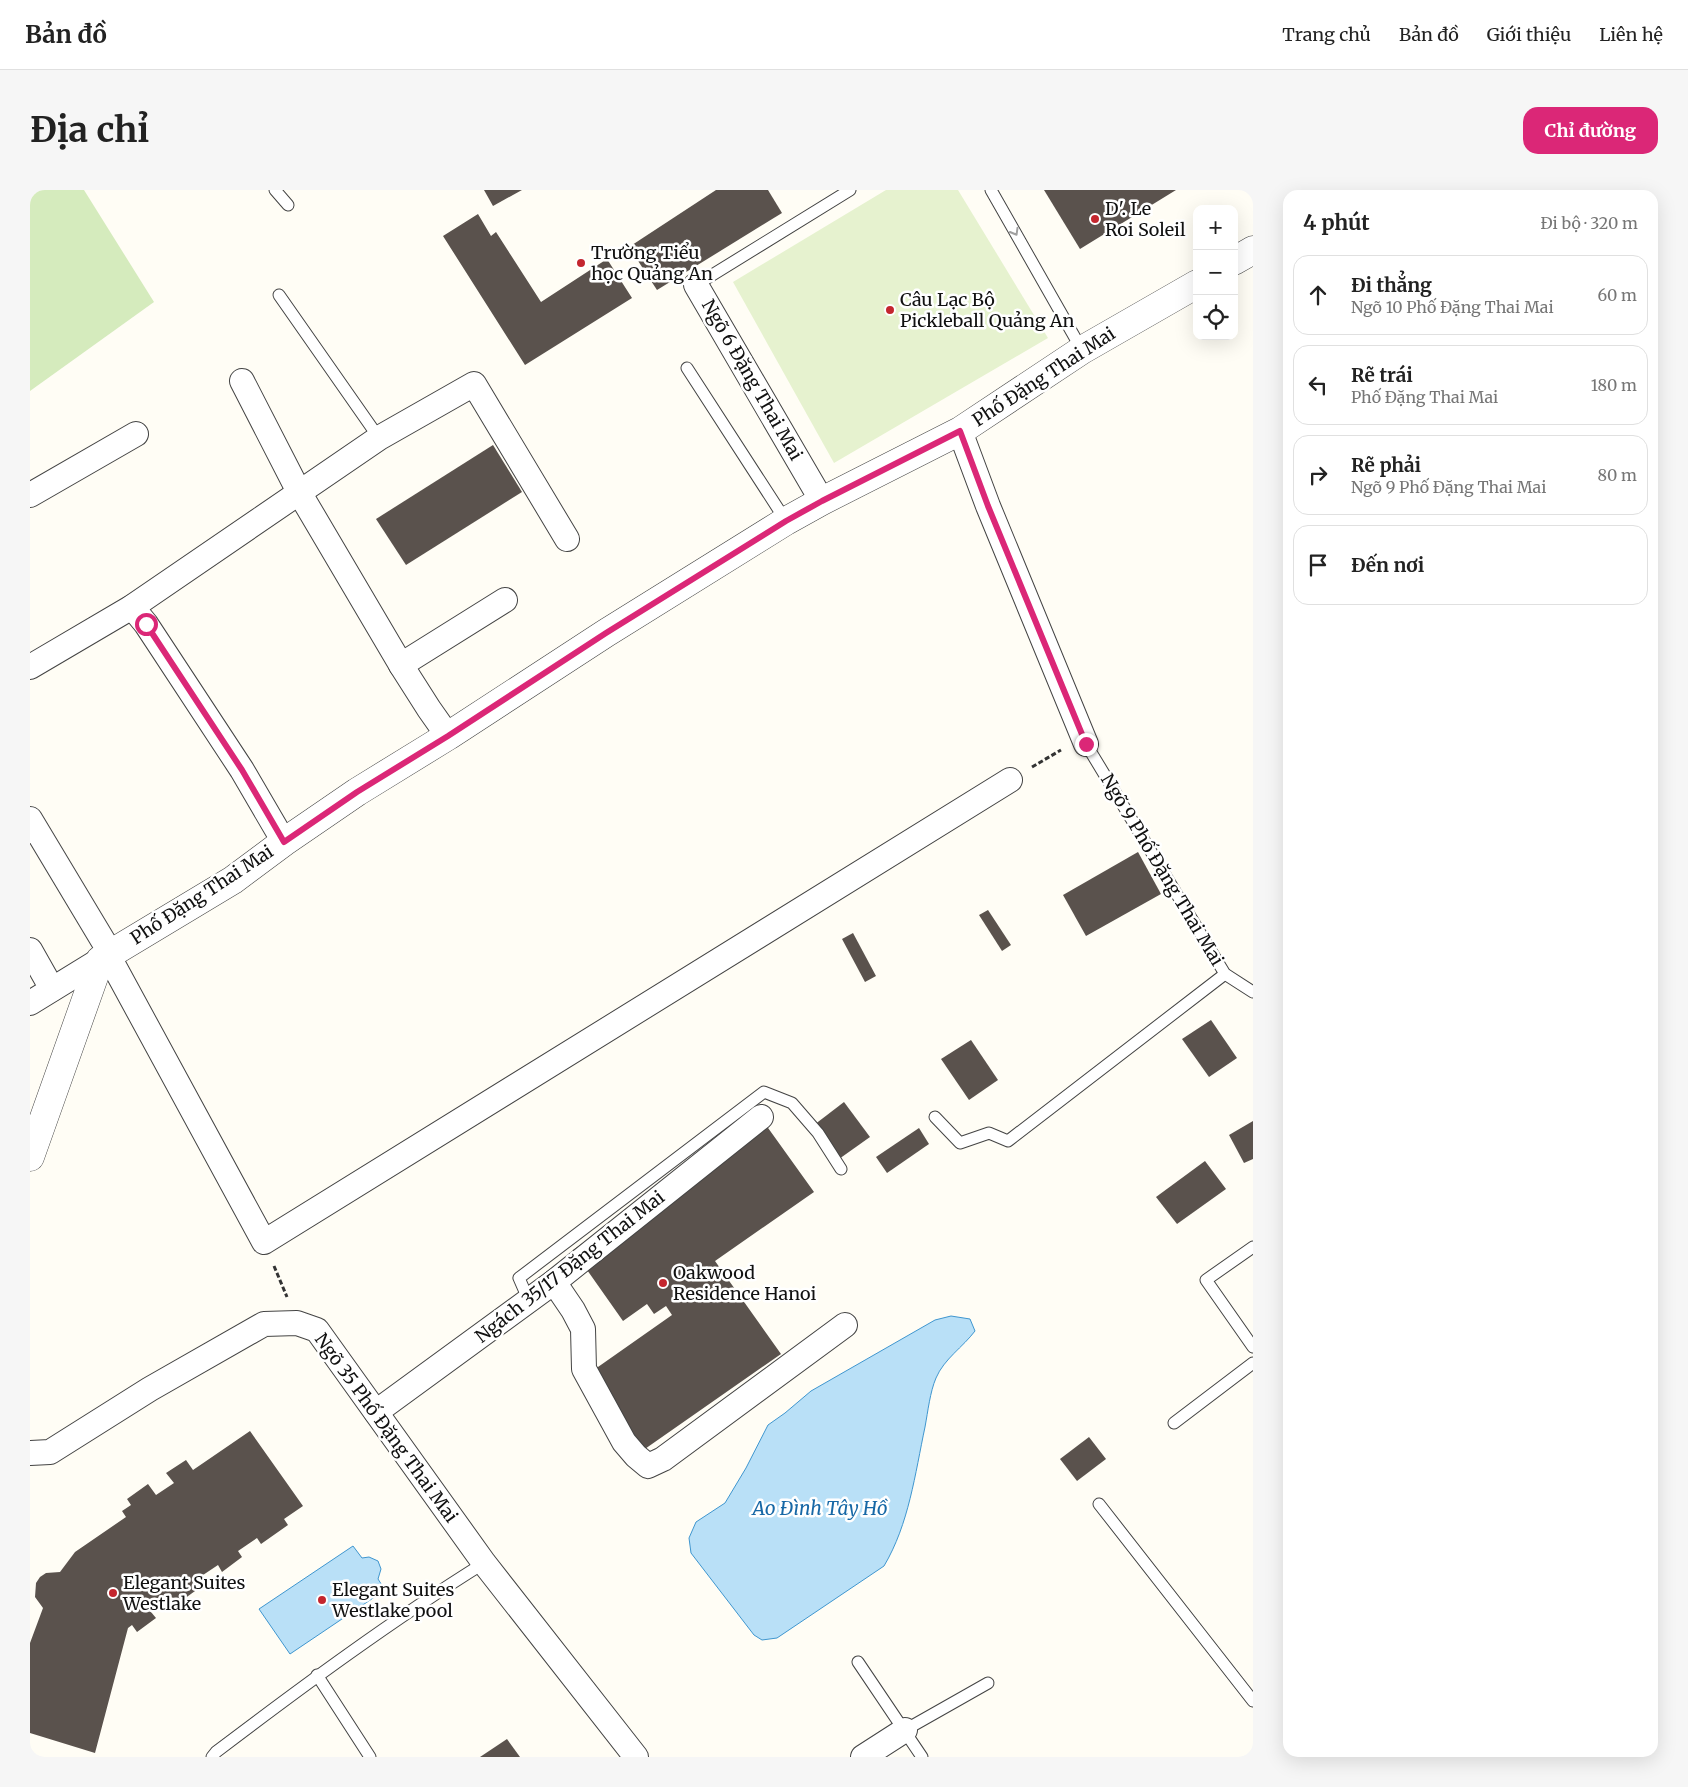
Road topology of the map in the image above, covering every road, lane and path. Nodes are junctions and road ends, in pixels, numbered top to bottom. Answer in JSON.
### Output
{"nodes":[{"id":1,"x":276,"y":190,"type":"edge"},
{"id":2,"x":850,"y":190,"type":"edge"},
{"id":3,"x":991,"y":190,"type":"edge"},
{"id":4,"x":288,"y":205,"type":"dead end"},
{"id":5,"x":1253,"y":250,"type":"edge"},
{"id":6,"x":1238,"y":259,"type":"edge"},
{"id":7,"x":696,"y":285,"type":"joint"},
{"id":8,"x":1193,"y":286,"type":"edge"},
{"id":9,"x":279,"y":295,"type":"dead end"},
{"id":10,"x":1082,"y":350,"type":"junction"},
{"id":11,"x":687,"y":368,"type":"dead end"},
{"id":12,"x":242,"y":381,"type":"dead end"},
{"id":13,"x":960,"y":431,"type":"junction"},
{"id":14,"x":136,"y":434,"type":"dead end"},
{"id":15,"x":379,"y":438,"type":"junction"},
{"id":16,"x":299,"y":492,"type":"junction"},
{"id":17,"x":30,"y":495,"type":"edge"},
{"id":18,"x":822,"y":501,"type":"junction"},
{"id":19,"x":786,"y":521,"type":"junction"},
{"id":20,"x":567,"y":538,"type":"dead end"},
{"id":21,"x":505,"y":600,"type":"dead end"},
{"id":22,"x":132,"y":607,"type":"junction"},
{"id":23,"x":402,"y":666,"type":"junction"},
{"id":24,"x":30,"y":667,"type":"edge"},
{"id":25,"x":448,"y":736,"type":"junction"},
{"id":26,"x":1084,"y":741,"type":"junction"},
{"id":27,"x":1010,"y":780,"type":"joint"},
{"id":28,"x":30,"y":819,"type":"edge"},
{"id":29,"x":284,"y":842,"type":"junction"},
{"id":30,"x":30,"y":950,"type":"edge"},
{"id":31,"x":106,"y":956,"type":"junction"},
{"id":32,"x":1225,"y":974,"type":"junction"},
{"id":33,"x":52,"y":989,"type":"junction"},
{"id":34,"x":1253,"y":992,"type":"edge"},
{"id":35,"x":30,"y":1003,"type":"edge"},
{"id":36,"x":761,"y":1117,"type":"dead end"},
{"id":37,"x":935,"y":1117,"type":"dead end"},
{"id":38,"x":30,"y":1157,"type":"edge"},
{"id":39,"x":841,"y":1169,"type":"dead end"},
{"id":40,"x":264,"y":1242,"type":"junction"},
{"id":41,"x":1253,"y":1247,"type":"edge"},
{"id":42,"x":554,"y":1282,"type":"junction"},
{"id":43,"x":529,"y":1302,"type":"junction"},
{"id":44,"x":297,"y":1323,"type":"junction"},
{"id":45,"x":845,"y":1325,"type":"dead end"},
{"id":46,"x":1253,"y":1347,"type":"edge"},
{"id":47,"x":1253,"y":1362,"type":"edge"},
{"id":48,"x":376,"y":1412,"type":"junction"},
{"id":49,"x":1174,"y":1423,"type":"dead end"},
{"id":50,"x":30,"y":1453,"type":"edge"},
{"id":51,"x":1099,"y":1504,"type":"dead end"},
{"id":52,"x":484,"y":1564,"type":"junction"},
{"id":53,"x":858,"y":1662,"type":"dead end"},
{"id":54,"x":317,"y":1675,"type":"junction"},
{"id":55,"x":988,"y":1683,"type":"dead end"},
{"id":56,"x":1253,"y":1701,"type":"edge"},
{"id":57,"x":905,"y":1730,"type":"junction"},
{"id":58,"x":212,"y":1757,"type":"edge"},
{"id":59,"x":370,"y":1757,"type":"edge"},
{"id":60,"x":636,"y":1757,"type":"edge"},
{"id":61,"x":863,"y":1757,"type":"edge"},
{"id":62,"x":922,"y":1757,"type":"edge"}],
"edges":[{"from":1,"to":4,"type":"lane"},
{"from":2,"to":7,"type":"lane","name":"Ngõ 6 Đặng Thai Mai"},
{"from":3,"to":10,"type":"lane","one_way":true},
{"from":5,"to":6,"type":"street"},
{"from":7,"to":18,"type":"street","name":"Ngõ 6 Đặng Thai Mai"},
{"from":8,"to":10,"type":"street","name":"Phố Đặng Thai Mai"},
{"from":9,"to":15,"type":"lane"},
{"from":10,"to":13,"type":"street","name":"Phố Đặng Thai Mai"},
{"from":11,"to":19,"type":"lane"},
{"from":12,"to":16,"type":"street"},
{"from":13,"to":18,"type":"street","name":"Phố Đặng Thai Mai"},
{"from":13,"to":26,"type":"street","name":"Ngõ 9 Phố Đặng Thai Mai"},
{"from":14,"to":17,"type":"street"},
{"from":15,"to":16,"type":"street"},
{"from":15,"to":20,"type":"street"},
{"from":16,"to":22,"type":"street"},
{"from":16,"to":23,"type":"street"},
{"from":18,"to":19,"type":"street","name":"Phố Đặng Thai Mai"},
{"from":19,"to":25,"type":"street","name":"Phố Đặng Thai Mai"},
{"from":21,"to":23,"type":"street"},
{"from":22,"to":24,"type":"street"},
{"from":22,"to":29,"type":"street"},
{"from":23,"to":25,"type":"street"},
{"from":25,"to":29,"type":"street","name":"Phố Đặng Thai Mai"},
{"from":26,"to":27,"type":"path"},
{"from":26,"to":32,"type":"lane","name":"Ngõ 9 Phố Đặng Thai Mai"},
{"from":27,"to":40,"type":"street"},
{"from":28,"to":31,"type":"street"},
{"from":29,"to":31,"type":"street","name":"Phố Đặng Thai Mai"},
{"from":30,"to":33,"type":"street"},
{"from":31,"to":33,"type":"street"},
{"from":31,"to":38,"type":"street"},
{"from":31,"to":40,"type":"street"},
{"from":32,"to":34,"type":"lane","name":"Ngõ 9 Phố Đặng Thai Mai"},
{"from":32,"to":37,"type":"lane"},
{"from":33,"to":35,"type":"street"},
{"from":36,"to":42,"type":"street","name":"Ngách 35/17 Đặng Thai Mai"},
{"from":39,"to":43,"type":"lane"},
{"from":40,"to":44,"type":"path"},
{"from":41,"to":46,"type":"lane"},
{"from":42,"to":43,"type":"street","name":"Ngách 35/17 Đặng Thai Mai"},
{"from":42,"to":45,"type":"street"},
{"from":43,"to":48,"type":"street","name":"Ngách 35/17 Đặng Thai Mai"},
{"from":44,"to":48,"type":"street","name":"Ngõ 35 Phố Đặng Thai Mai"},
{"from":44,"to":50,"type":"street","name":"Ngõ 35 Phố Đặng Thai Mai"},
{"from":47,"to":49,"type":"lane"},
{"from":48,"to":52,"type":"street","name":"Ngõ 35 Phố Đặng Thai Mai"},
{"from":51,"to":56,"type":"lane"},
{"from":52,"to":54,"type":"lane"},
{"from":52,"to":60,"type":"street","name":"Ngõ 35 Phố Đặng Thai Mai"},
{"from":53,"to":57,"type":"lane"},
{"from":54,"to":58,"type":"lane"},
{"from":54,"to":59,"type":"lane"},
{"from":55,"to":57,"type":"lane"},
{"from":57,"to":61,"type":"street"},
{"from":57,"to":62,"type":"lane"}]}
